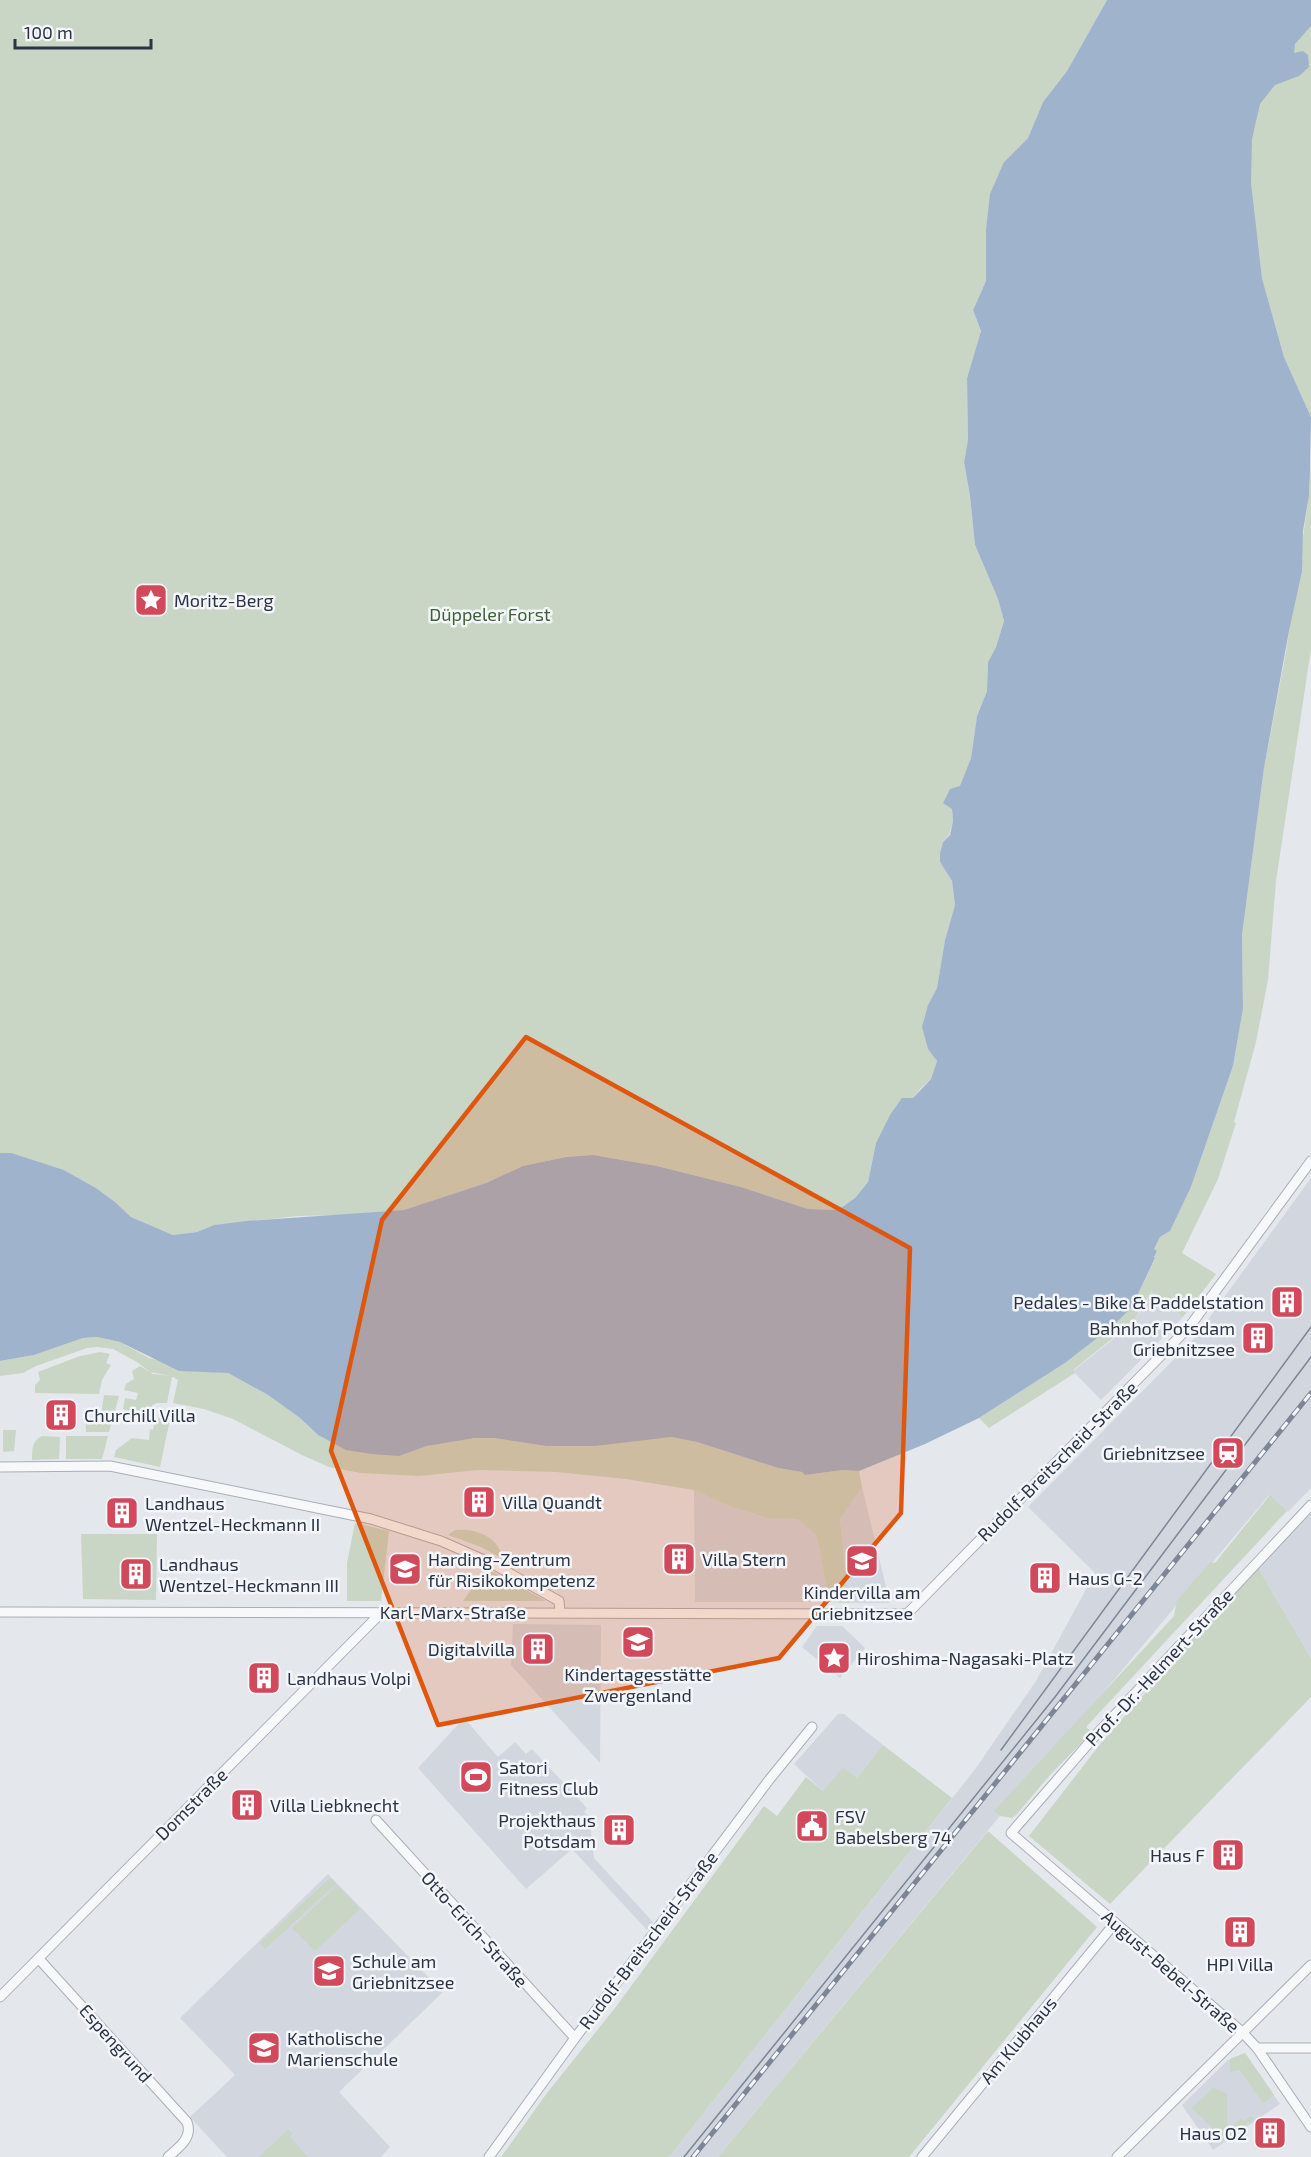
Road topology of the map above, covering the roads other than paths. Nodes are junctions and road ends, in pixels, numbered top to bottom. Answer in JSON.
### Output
{"nodes":[{"id":1,"x":1311,"y":1161,"type":"edge"},
{"id":2,"x":0,"y":1467,"type":"edge"},
{"id":3,"x":1311,"y":1505,"type":"edge"},
{"id":4,"x":0,"y":1612,"type":"edge"},
{"id":5,"x":382,"y":1612,"type":"junction"},
{"id":6,"x":560,"y":1612,"type":"junction"},
{"id":7,"x":907,"y":1614,"type":"joint"},
{"id":8,"x":812,"y":1727,"type":"dead end"},
{"id":9,"x":376,"y":1820,"type":"dead end"},
{"id":10,"x":1011,"y":1833,"type":"joint"},
{"id":11,"x":1115,"y":1923,"type":"junction"},
{"id":12,"x":39,"y":1959,"type":"junction"},
{"id":13,"x":1311,"y":1965,"type":"edge"},
{"id":14,"x":0,"y":1997,"type":"edge"},
{"id":15,"x":1242,"y":2032,"type":"junction"},
{"id":16,"x":575,"y":2038,"type":"junction"},
{"id":17,"x":1257,"y":2048,"type":"junction"},
{"id":18,"x":1311,"y":2048,"type":"edge"},
{"id":19,"x":1311,"y":2127,"type":"edge"},
{"id":20,"x":168,"y":2157,"type":"edge"},
{"id":21,"x":489,"y":2157,"type":"edge"},
{"id":22,"x":922,"y":2157,"type":"edge"},
{"id":23,"x":1117,"y":2157,"type":"edge"}],
"edges":[{"from":1,"to":7,"type":"street","name":"Rudolf-Breitscheid-Straße"},
{"from":2,"to":6,"type":"street"},
{"from":3,"to":10,"type":"street","name":"Prof.-Dr.-Helmert-Straße"},
{"from":4,"to":5,"type":"street","name":"Karl-Marx-Straße"},
{"from":5,"to":6,"type":"street","name":"Karl-Marx-Straße"},
{"from":5,"to":12,"type":"street","name":"Domstraße"},
{"from":6,"to":7,"type":"street","name":"Karl-Marx-Straße"},
{"from":8,"to":16,"type":"street","name":"Rudolf-Breitscheid-Straße"},
{"from":9,"to":16,"type":"street","name":"Otto-Erich-Straße"},
{"from":10,"to":11,"type":"street","name":"August-Bebel-Straße"},
{"from":11,"to":15,"type":"street","name":"August-Bebel-Straße"},
{"from":11,"to":22,"type":"street","name":"Am Klubhaus"},
{"from":12,"to":14,"type":"street","name":"Domstraße"},
{"from":12,"to":20,"type":"street","name":"Espengrund"},
{"from":13,"to":15,"type":"street"},
{"from":15,"to":17,"type":"street","name":"August-Bebel-Straße"},
{"from":15,"to":23,"type":"street"},
{"from":16,"to":21,"type":"street","name":"Rudolf-Breitscheid-Straße"},
{"from":17,"to":18,"type":"street"},
{"from":17,"to":19,"type":"street","name":"August-Bebel-Straße"}]}
